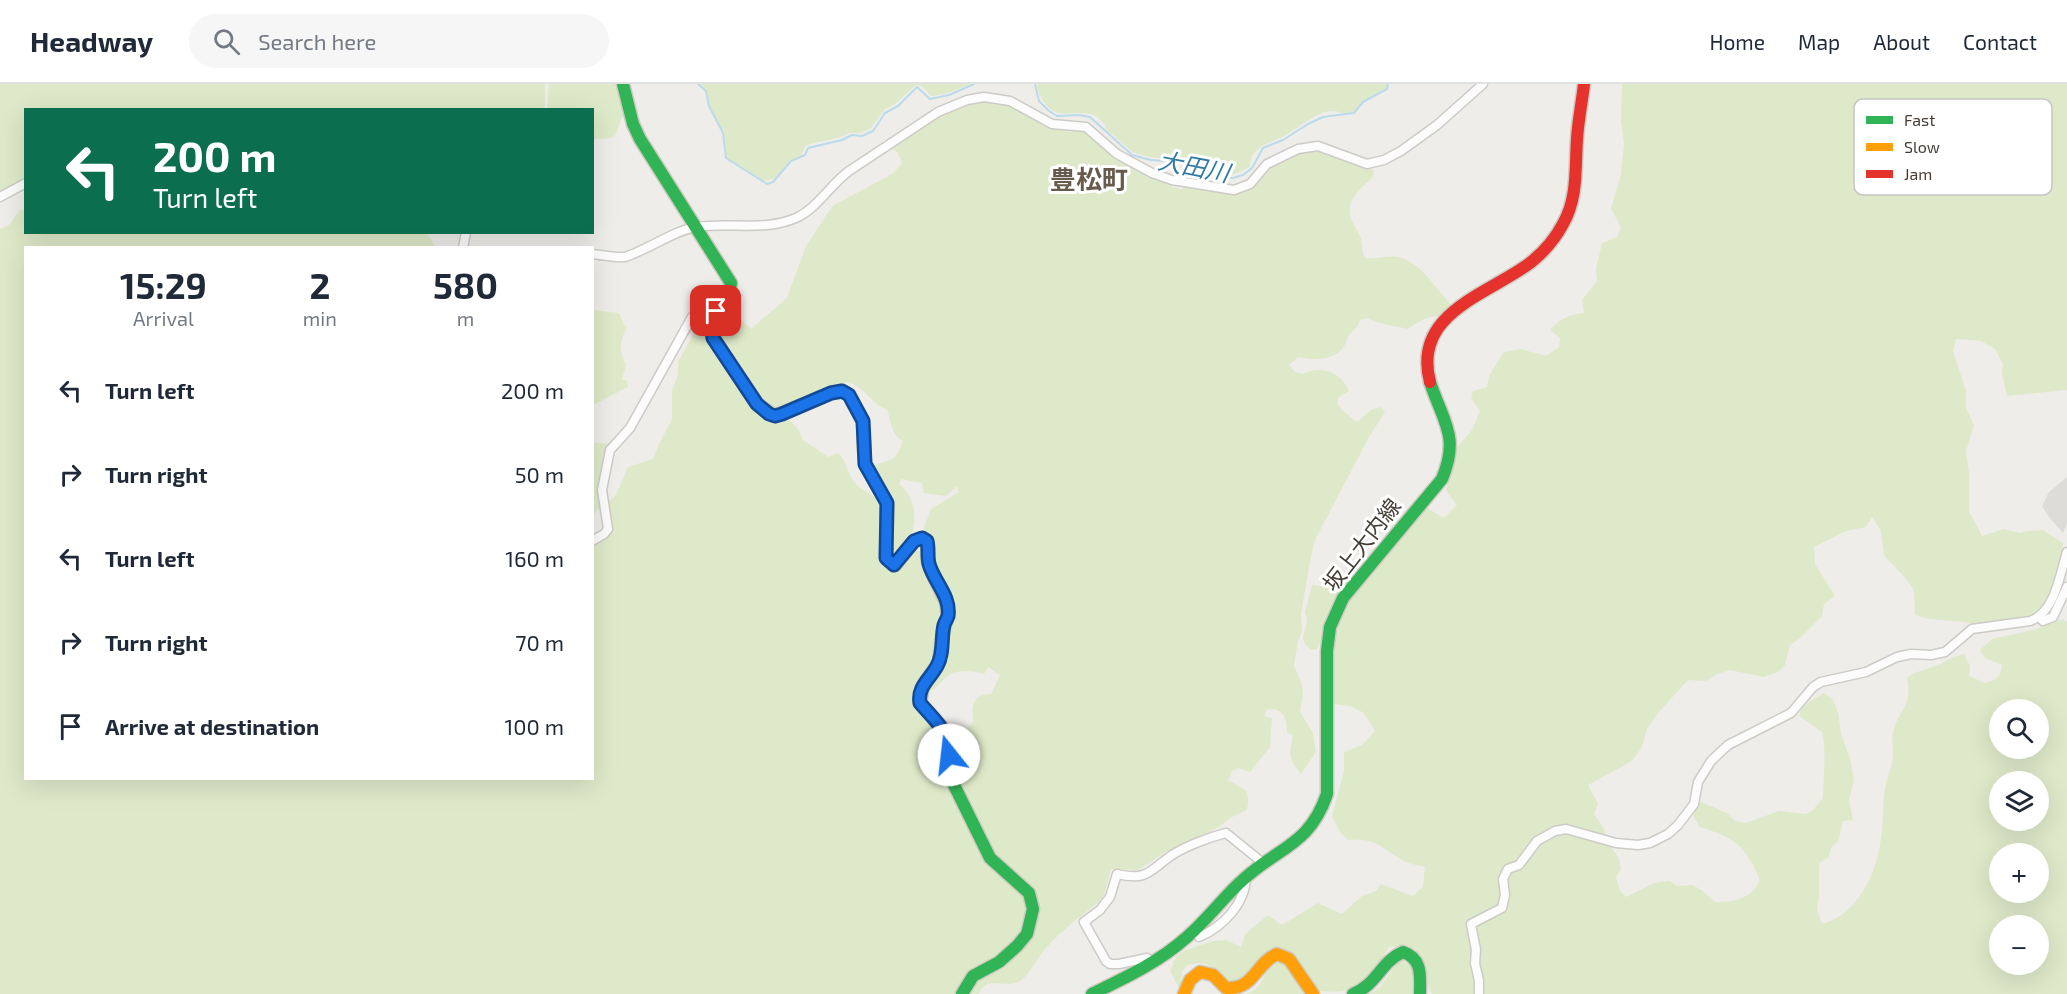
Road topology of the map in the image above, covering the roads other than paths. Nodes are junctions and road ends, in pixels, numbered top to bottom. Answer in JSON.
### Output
{"nodes":[{"id":1,"x":624,"y":84,"type":"edge"},
{"id":2,"x":1483,"y":84,"type":"edge"},
{"id":3,"x":1584,"y":84,"type":"edge"},
{"id":4,"x":24,"y":184,"type":"edge"},
{"id":5,"x":0,"y":197,"type":"edge"},
{"id":6,"x":696,"y":227,"type":"junction"},
{"id":7,"x":594,"y":254,"type":"edge"},
{"id":8,"x":720,"y":306,"type":"junction"},
{"id":9,"x":594,"y":540,"type":"edge"},
{"id":10,"x":2067,"y":552,"type":"edge"},
{"id":11,"x":2067,"y":587,"type":"edge"},
{"id":12,"x":2038,"y":617,"type":"junction"},
{"id":13,"x":1263,"y":862,"type":"junction"},
{"id":14,"x":1246,"y":876,"type":"junction"},
{"id":15,"x":1199,"y":937,"type":"dead end"},
{"id":16,"x":1152,"y":962,"type":"junction"},
{"id":17,"x":1098,"y":993,"type":"edge"},
{"id":18,"x":962,"y":994,"type":"edge"},
{"id":19,"x":1184,"y":994,"type":"edge"},
{"id":20,"x":1313,"y":994,"type":"edge"},
{"id":21,"x":1353,"y":994,"type":"edge"},
{"id":22,"x":1420,"y":994,"type":"edge"},
{"id":23,"x":1479,"y":994,"type":"edge"}],
"edges":[{"from":1,"to":6,"type":"main road"},
{"from":2,"to":6,"type":"street"},
{"from":3,"to":13,"type":"main road","name":"坂上大内線"},
{"from":4,"to":5,"type":"street"},
{"from":6,"to":7,"type":"street"},
{"from":6,"to":8,"type":"main road"},
{"from":8,"to":9,"type":"street"},
{"from":8,"to":18,"type":"main road"},
{"from":10,"to":12,"type":"street"},
{"from":11,"to":12,"type":"street"},
{"from":12,"to":23,"type":"street"},
{"from":13,"to":14,"type":"main road","name":"坂上大内線"},
{"from":13,"to":16,"type":"street"},
{"from":14,"to":15,"type":"street"},
{"from":14,"to":16,"type":"main road","name":"坂上大内線"},
{"from":16,"to":17,"type":"main road","name":"坂上大内線"},
{"from":19,"to":20,"type":"main road"},
{"from":21,"to":22,"type":"main road"}]}
